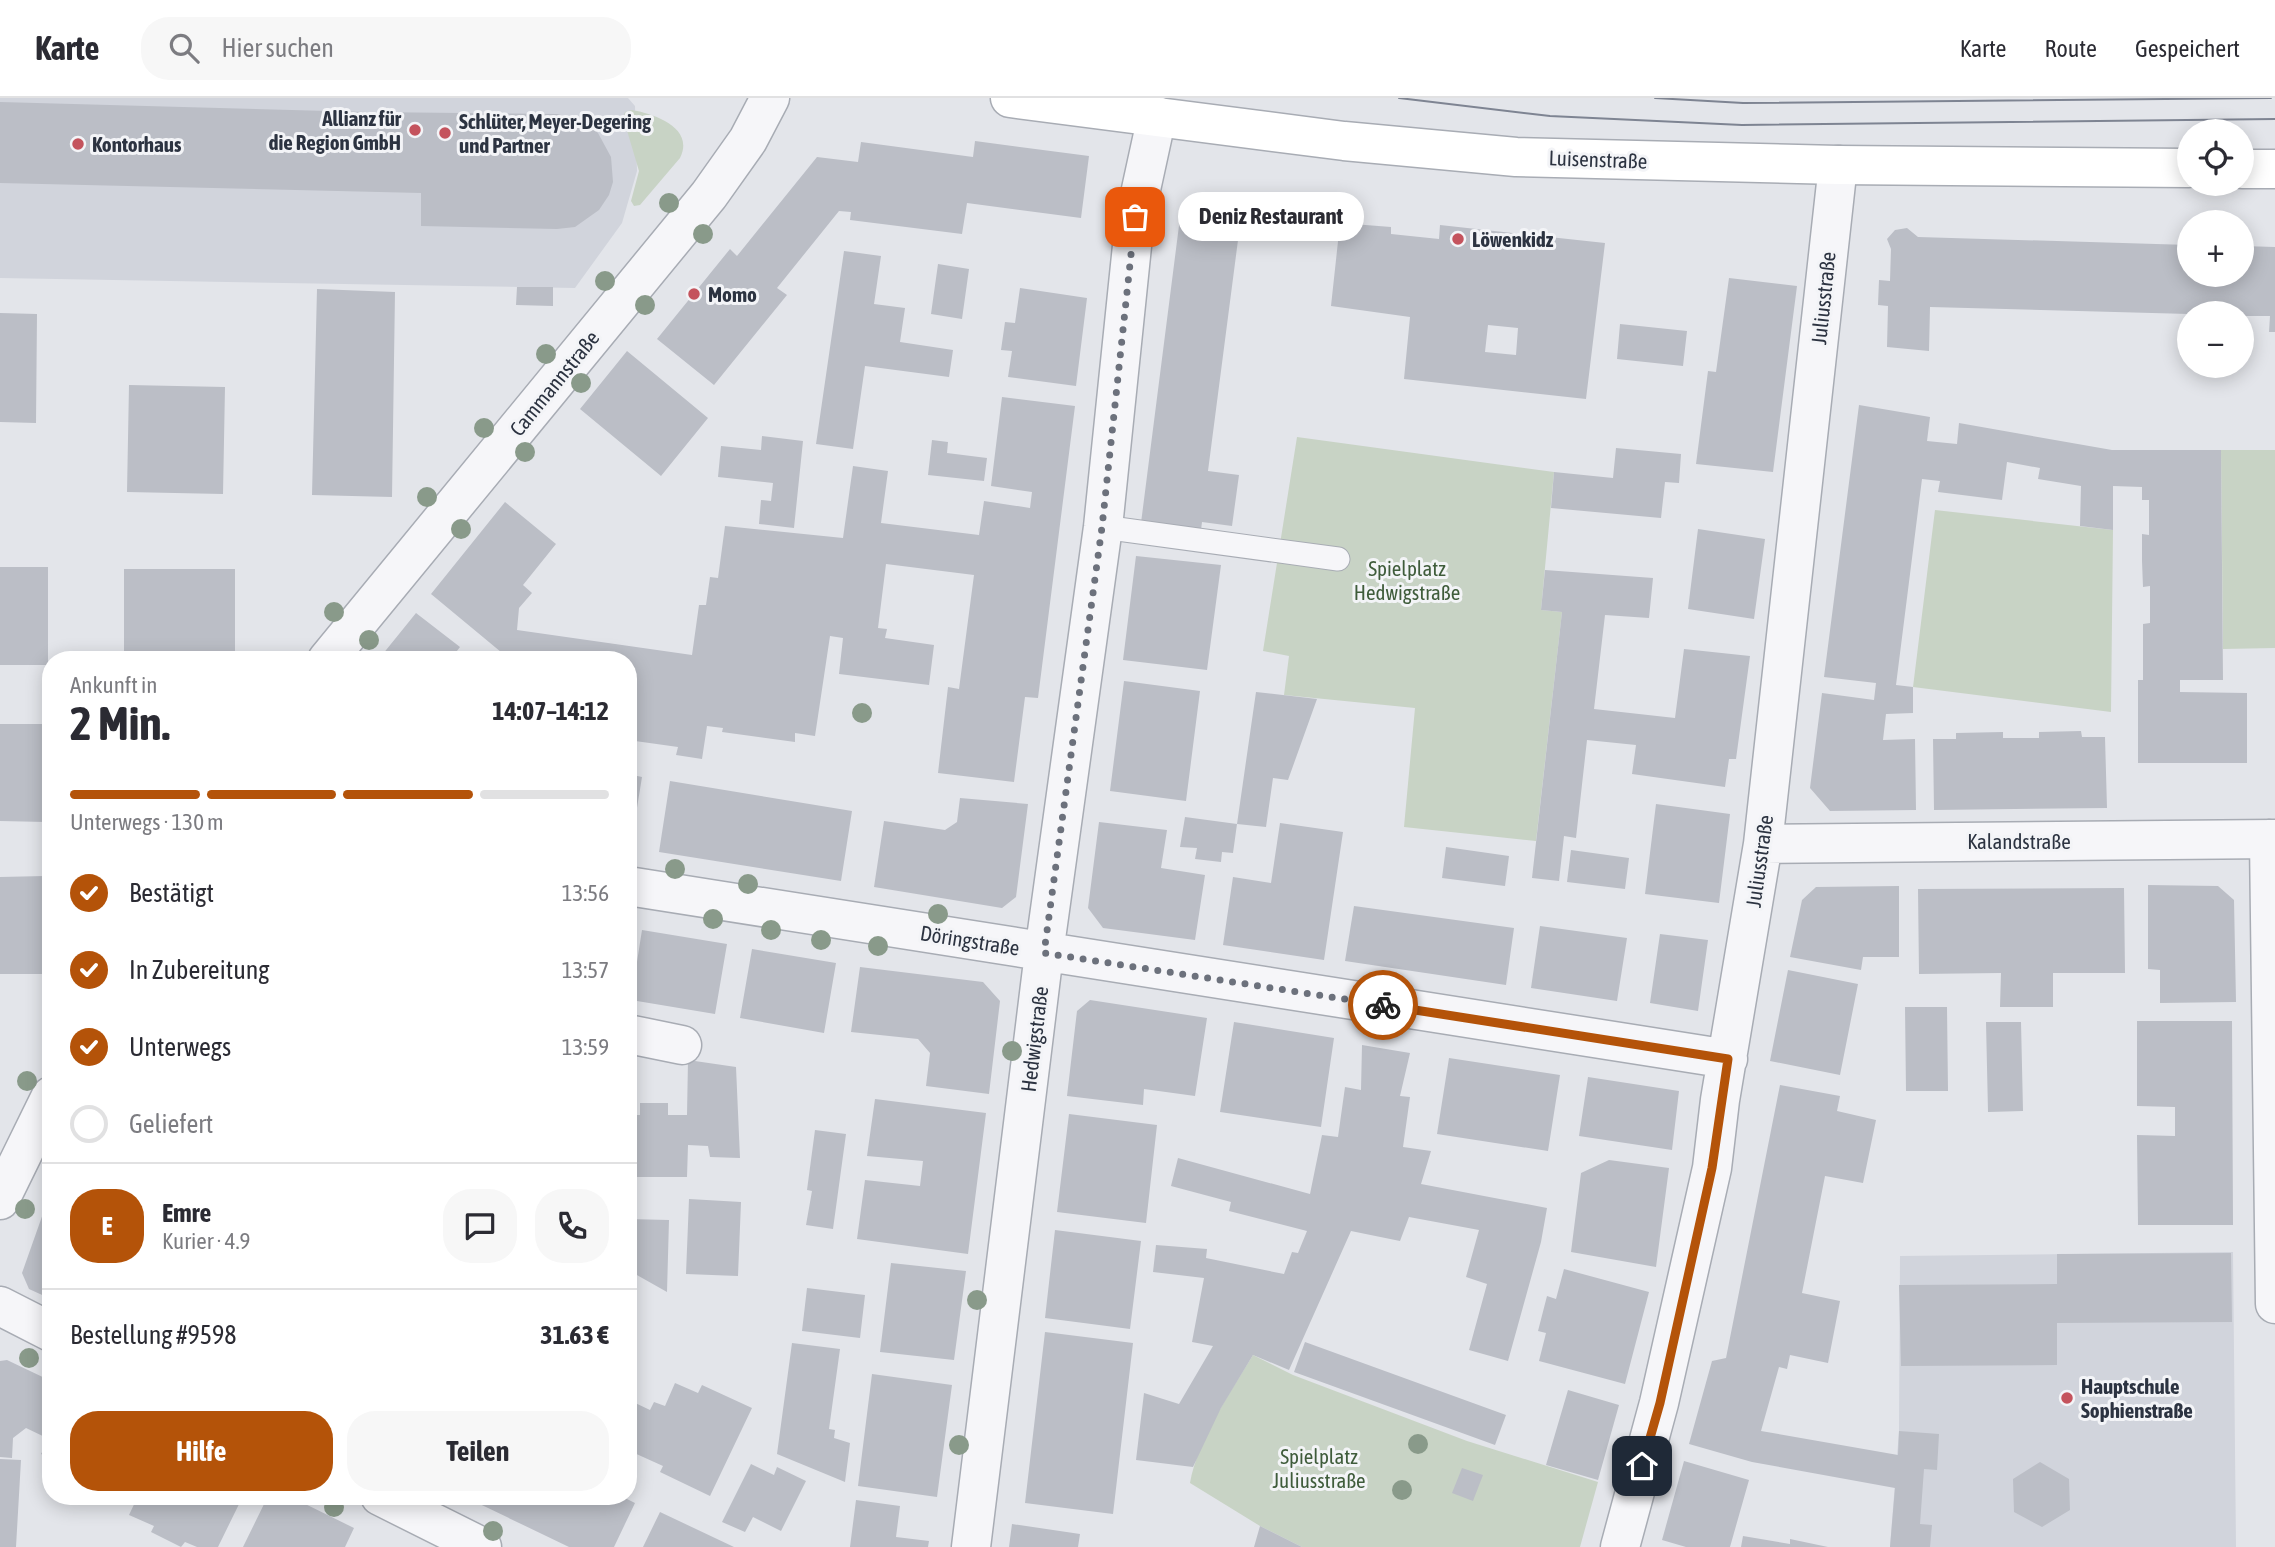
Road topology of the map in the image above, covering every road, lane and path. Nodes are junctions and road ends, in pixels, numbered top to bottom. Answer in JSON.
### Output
{"nodes":[{"id":1,"x":770,"y":98,"type":"edge"},
{"id":2,"x":1010,"y":98,"type":"edge"},
{"id":3,"x":1157,"y":116,"type":"junction"},
{"id":4,"x":1838,"y":165,"type":"junction"},
{"id":5,"x":2177,"y":168,"type":"edge"},
{"id":6,"x":2254,"y":169,"type":"edge"},
{"id":7,"x":2275,"y":169,"type":"edge"},
{"id":8,"x":1102,"y":527,"type":"junction"},
{"id":9,"x":1338,"y":559,"type":"dead end"},
{"id":10,"x":334,"y":651,"type":"edge"},
{"id":11,"x":2272,"y":839,"type":"edge"},
{"id":12,"x":1763,"y":844,"type":"junction"},
{"id":13,"x":637,"y":887,"type":"edge"},
{"id":14,"x":1044,"y":953,"type":"junction"},
{"id":15,"x":637,"y":1036,"type":"edge"},
{"id":16,"x":682,"y":1045,"type":"dead end"},
{"id":17,"x":1728,"y":1059,"type":"junction"},
{"id":18,"x":42,"y":1114,"type":"edge"},
{"id":19,"x":0,"y":1200,"type":"edge"},
{"id":20,"x":2275,"y":1304,"type":"edge"},
{"id":21,"x":0,"y":1306,"type":"edge"},
{"id":22,"x":42,"y":1327,"type":"edge"},
{"id":23,"x":398,"y":1505,"type":"edge"},
{"id":24,"x":482,"y":1547,"type":"edge"},
{"id":25,"x":971,"y":1547,"type":"edge"},
{"id":26,"x":1620,"y":1547,"type":"edge"}],
"edges":[{"from":1,"to":10,"type":"street","name":"Cammannstraße"},
{"from":2,"to":3,"type":"main road","name":"Luisenstraße"},
{"from":3,"to":4,"type":"main road","name":"Luisenstraße"},
{"from":3,"to":8,"type":"street","name":"Hedwigstraße"},
{"from":4,"to":5,"type":"main road","name":"Luisenstraße"},
{"from":4,"to":12,"type":"street","name":"Juliusstraße"},
{"from":6,"to":7,"type":"main road"},
{"from":8,"to":9,"type":"lane"},
{"from":8,"to":14,"type":"street","name":"Hedwigstraße"},
{"from":11,"to":12,"type":"street","name":"Kalandstraße"},
{"from":11,"to":20,"type":"street"},
{"from":12,"to":17,"type":"street","name":"Juliusstraße"},
{"from":13,"to":14,"type":"street","name":"Döringstraße"},
{"from":14,"to":17,"type":"street","name":"Döringstraße"},
{"from":14,"to":25,"type":"street","name":"Hedwigstraße"},
{"from":15,"to":16,"type":"street"},
{"from":17,"to":26,"type":"street","name":"Juliusstraße"},
{"from":18,"to":19,"type":"street"},
{"from":21,"to":22,"type":"street"},
{"from":23,"to":24,"type":"street"}]}
